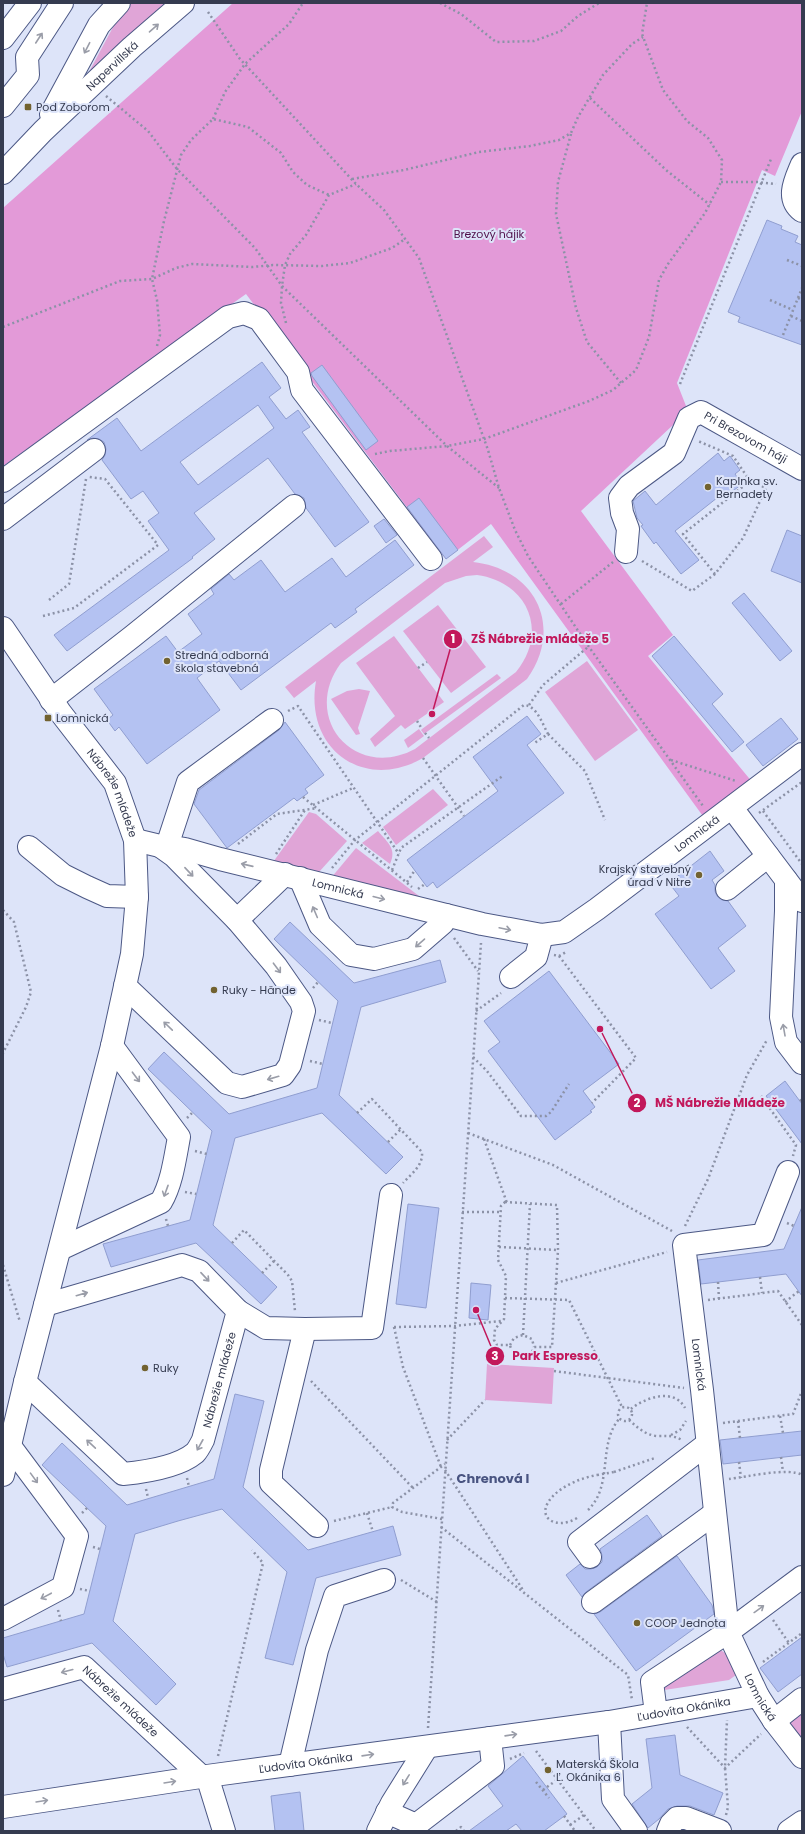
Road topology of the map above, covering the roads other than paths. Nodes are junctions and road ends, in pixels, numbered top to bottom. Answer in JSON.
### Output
{"nodes":[{"id":1,"x":30,"y":3,"type":"edge"},
{"id":2,"x":62,"y":3,"type":"edge"},
{"id":3,"x":108,"y":3,"type":"edge"},
{"id":4,"x":119,"y":3,"type":"edge"},
{"id":5,"x":183,"y":3,"type":"edge"},
{"id":6,"x":99,"y":25,"type":"junction"},
{"id":7,"x":3,"y":38,"type":"edge"},
{"id":8,"x":3,"y":43,"type":"edge"},
{"id":9,"x":27,"y":57,"type":"junction"},
{"id":10,"x":3,"y":106,"type":"edge"},
{"id":11,"x":43,"y":131,"type":"junction"},
{"id":12,"x":802,"y":164,"type":"edge"},
{"id":13,"x":5,"y":169,"type":"edge"},
{"id":14,"x":802,"y":211,"type":"edge"},
{"id":15,"x":94,"y":450,"type":"dead end"},
{"id":16,"x":802,"y":469,"type":"edge"},
{"id":17,"x":3,"y":481,"type":"edge"},
{"id":18,"x":294,"y":506,"type":"dead end"},
{"id":19,"x":3,"y":519,"type":"edge"},
{"id":20,"x":626,"y":552,"type":"road end"},
{"id":21,"x":431,"y":559,"type":"dead end"},
{"id":22,"x":3,"y":628,"type":"edge"},
{"id":23,"x":51,"y":700,"type":"junction"},
{"id":24,"x":272,"y":720,"type":"road end"},
{"id":25,"x":802,"y":754,"type":"edge"},
{"id":26,"x":732,"y":808,"type":"junction"},
{"id":27,"x":135,"y":840,"type":"junction"},
{"id":28,"x":163,"y":846,"type":"junction"},
{"id":29,"x":29,"y":847,"type":"dead end"},
{"id":30,"x":768,"y":856,"type":"junction"},
{"id":31,"x":292,"y":876,"type":"junction"},
{"id":32,"x":786,"y":880,"type":"junction"},
{"id":33,"x":726,"y":889,"type":"dead end"},
{"id":34,"x":137,"y":897,"type":"junction"},
{"id":35,"x":802,"y":901,"type":"edge"},
{"id":36,"x":444,"y":919,"type":"junction"},
{"id":37,"x":237,"y":920,"type":"junction"},
{"id":38,"x":542,"y":935,"type":"junction"},
{"id":39,"x":511,"y":977,"type":"road end"},
{"id":40,"x":125,"y":986,"type":"junction"},
{"id":41,"x":112,"y":1046,"type":"junction"},
{"id":42,"x":802,"y":1063,"type":"edge"},
{"id":43,"x":788,"y":1172,"type":"road end"},
{"id":44,"x":391,"y":1195,"type":"road end"},
{"id":45,"x":60,"y":1249,"type":"junction"},
{"id":46,"x":45,"y":1305,"type":"junction"},
{"id":47,"x":238,"y":1311,"type":"junction"},
{"id":48,"x":300,"y":1329,"type":"junction"},
{"id":49,"x":25,"y":1382,"type":"junction"},
{"id":50,"x":700,"y":1432,"type":"junction"},
{"id":51,"x":10,"y":1446,"type":"junction"},
{"id":52,"x":3,"y":1475,"type":"edge"},
{"id":53,"x":715,"y":1513,"type":"junction"},
{"id":54,"x":317,"y":1526,"type":"road end"},
{"id":55,"x":590,"y":1557,"type":"dead end"},
{"id":56,"x":802,"y":1577,"type":"edge"},
{"id":57,"x":384,"y":1580,"type":"road end"},
{"id":58,"x":594,"y":1602,"type":"dead end"},
{"id":59,"x":3,"y":1619,"type":"edge"},
{"id":60,"x":728,"y":1632,"type":"junction"},
{"id":61,"x":3,"y":1689,"type":"edge"},
{"id":62,"x":758,"y":1696,"type":"junction"},
{"id":63,"x":802,"y":1699,"type":"edge"},
{"id":64,"x":664,"y":1712,"type":"junction"},
{"id":65,"x":774,"y":1721,"type":"junction"},
{"id":66,"x":609,"y":1722,"type":"junction"},
{"id":67,"x":490,"y":1738,"type":"junction"},
{"id":68,"x":428,"y":1740,"type":"junction"},
{"id":69,"x":802,"y":1757,"type":"edge"},
{"id":70,"x":290,"y":1765,"type":"junction"},
{"id":71,"x":208,"y":1772,"type":"junction"},
{"id":72,"x":3,"y":1807,"type":"edge"},
{"id":73,"x":383,"y":1822,"type":"edge"},
{"id":74,"x":802,"y":1822,"type":"edge"},
{"id":75,"x":722,"y":1827,"type":"edge"},
{"id":76,"x":224,"y":1831,"type":"edge"},
{"id":77,"x":636,"y":1831,"type":"edge"},
{"id":78,"x":668,"y":1831,"type":"edge"},
{"id":79,"x":789,"y":1831,"type":"edge"}],
"edges":[{"from":1,"to":7,"type":"street"},
{"from":9,"to":2,"type":"street","one_way":true},
{"from":3,"to":6,"type":"street"},
{"from":4,"to":6,"type":"street","name":"Napervillská"},
{"from":11,"to":5,"type":"street","name":"Napervillská","one_way":true},
{"from":6,"to":11,"type":"street","name":"Napervillská","one_way":true},
{"from":8,"to":9,"type":"street"},
{"from":9,"to":10,"type":"street"},
{"from":11,"to":13,"type":"street","name":"Napervillská"},
{"from":12,"to":14,"type":"street"},
{"from":15,"to":19,"type":"street"},
{"from":16,"to":20,"type":"street","name":"Pri Brezovom háji"},
{"from":17,"to":21,"type":"street"},
{"from":18,"to":23,"type":"street"},
{"from":22,"to":23,"type":"street","name":"Nábrežie mládeže"},
{"from":23,"to":27,"type":"street","name":"Nábrežie mládeže"},
{"from":24,"to":28,"type":"street"},
{"from":25,"to":26,"type":"street","name":"Lomnická"},
{"from":26,"to":30,"type":"street"},
{"from":26,"to":38,"type":"street","name":"Lomnická"},
{"from":27,"to":28,"type":"street","name":"Lomnická"},
{"from":27,"to":34,"type":"street","name":"Nábrežie mládeže"},
{"from":31,"to":28,"type":"street","name":"Lomnická","one_way":true},
{"from":28,"to":37,"type":"street","one_way":true},
{"from":29,"to":34,"type":"street"},
{"from":30,"to":32,"type":"street"},
{"from":30,"to":33,"type":"street"},
{"from":31,"to":36,"type":"street","name":"Lomnická","one_way":true},
{"from":36,"to":31,"type":"street","one_way":true},
{"from":31,"to":37,"type":"street"},
{"from":32,"to":35,"type":"street"},
{"from":42,"to":32,"type":"street","one_way":true},
{"from":34,"to":40,"type":"street","name":"Nábrežie mládeže"},
{"from":36,"to":38,"type":"street","name":"Lomnická","one_way":true},
{"from":37,"to":40,"type":"street","one_way":true},
{"from":38,"to":39,"type":"street"},
{"from":40,"to":41,"type":"street","name":"Nábrežie mládeže"},
{"from":41,"to":45,"type":"street","name":"Nábrežie mládeže"},
{"from":41,"to":45,"type":"street","one_way":true},
{"from":43,"to":50,"type":"street","name":"Lomnická"},
{"from":44,"to":48,"type":"street"},
{"from":45,"to":46,"type":"street","name":"Nábrežie mládeže"},
{"from":46,"to":47,"type":"street","one_way":true},
{"from":46,"to":49,"type":"street","name":"Nábrežie mládeže"},
{"from":47,"to":48,"type":"street"},
{"from":47,"to":49,"type":"street","name":"Nábrežie mládeže","one_way":true},
{"from":48,"to":54,"type":"street"},
{"from":49,"to":51,"type":"street","name":"Nábrežie mládeže"},
{"from":50,"to":53,"type":"street","name":"Lomnická"},
{"from":50,"to":55,"type":"street"},
{"from":51,"to":52,"type":"street","name":"Nábrežie mládeže"},
{"from":51,"to":59,"type":"street","one_way":true},
{"from":53,"to":58,"type":"street"},
{"from":53,"to":60,"type":"street","name":"Lomnická"},
{"from":60,"to":56,"type":"street","one_way":true},
{"from":57,"to":70,"type":"street"},
{"from":60,"to":62,"type":"street","name":"Lomnická"},
{"from":60,"to":64,"type":"street"},
{"from":71,"to":61,"type":"street","name":"Nábrežie mládeže","one_way":true},
{"from":62,"to":64,"type":"street","name":"Ľudovíta Okánika"},
{"from":62,"to":65,"type":"street","name":"Lomnická"},
{"from":63,"to":65,"type":"street"},
{"from":64,"to":66,"type":"street","name":"Ľudovíta Okánika"},
{"from":65,"to":69,"type":"street","name":"Lomnická"},
{"from":67,"to":66,"type":"street","name":"Ľudovíta Okánika","one_way":true},
{"from":66,"to":77,"type":"street"},
{"from":67,"to":68,"type":"street","name":"Ľudovíta Okánika"},
{"from":67,"to":73,"type":"street"},
{"from":70,"to":68,"type":"street","name":"Ľudovíta Okánika","one_way":true},
{"from":68,"to":73,"type":"street","one_way":true},
{"from":70,"to":71,"type":"street","name":"Ľudovíta Okánika"},
{"from":72,"to":71,"type":"street","name":"Ľudovíta Okánika","one_way":true},
{"from":71,"to":76,"type":"street"},
{"from":74,"to":79,"type":"street"},
{"from":75,"to":78,"type":"street"}]}
